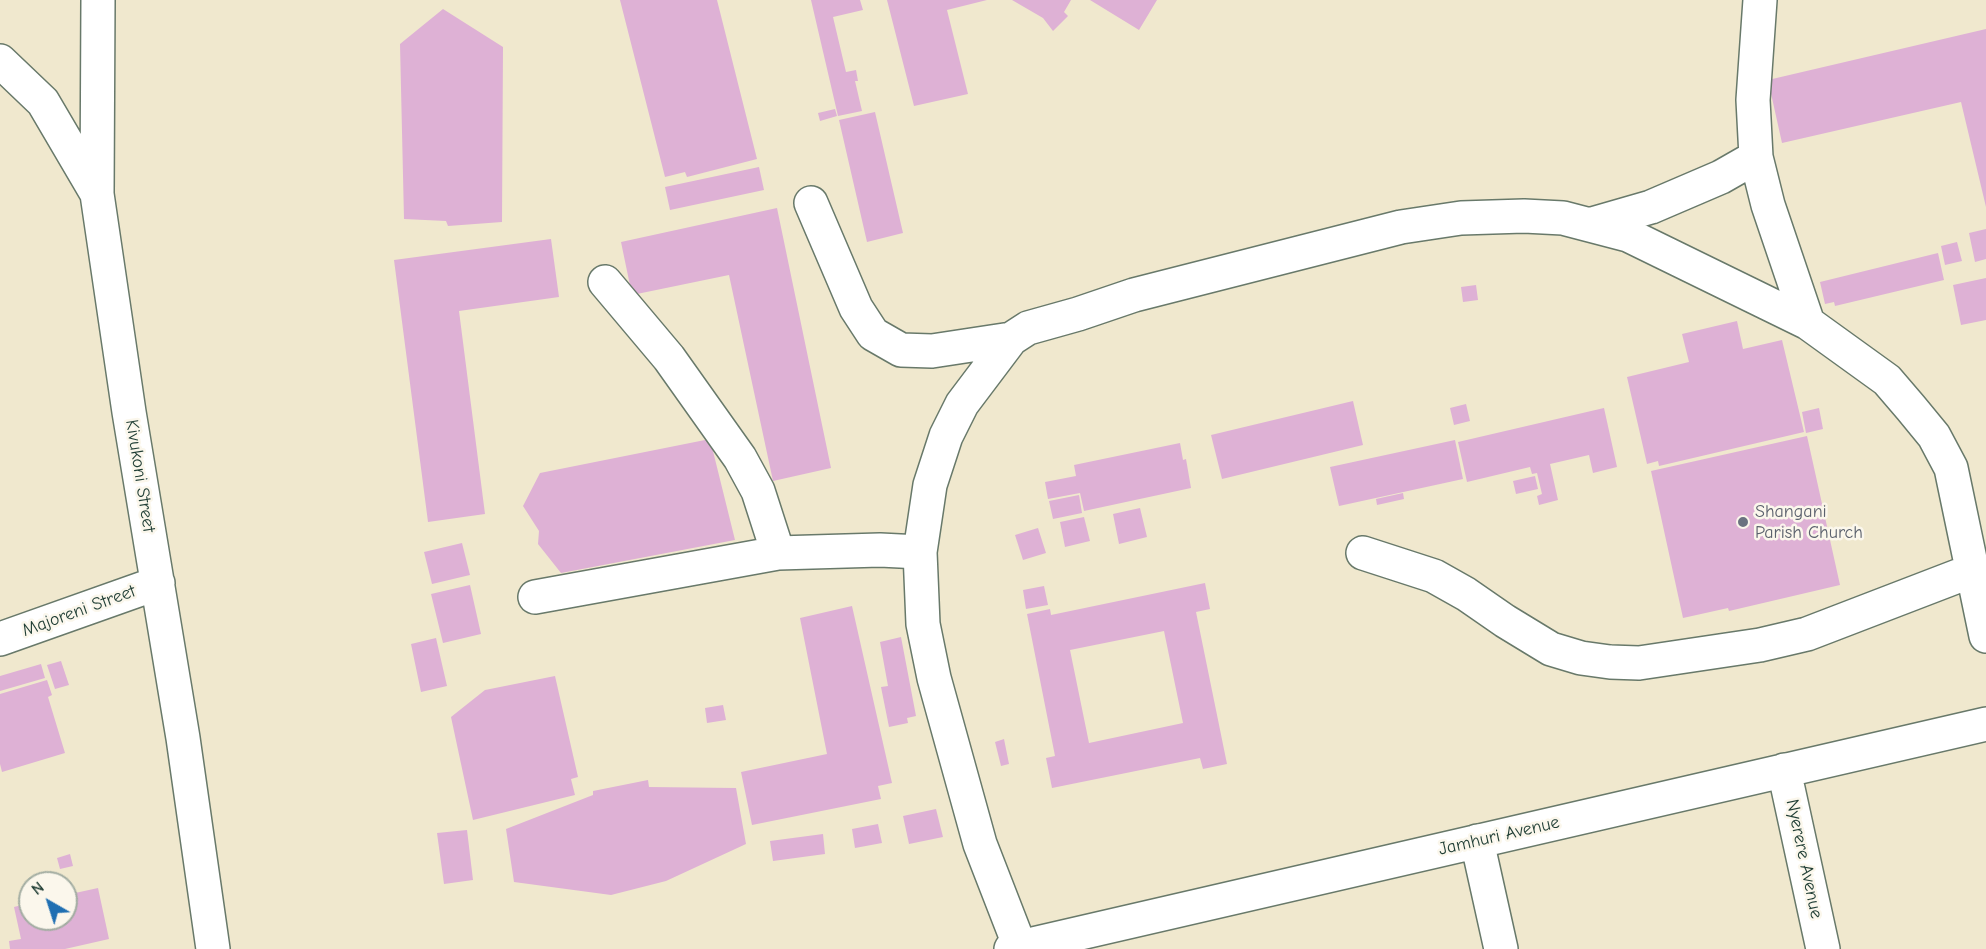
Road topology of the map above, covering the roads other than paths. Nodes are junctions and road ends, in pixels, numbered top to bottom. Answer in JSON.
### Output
{"nodes":[{"id":1,"x":98,"y":0,"type":"edge"},
{"id":2,"x":1760,"y":0,"type":"edge"},
{"id":3,"x":0,"y":62,"type":"edge"},
{"id":4,"x":1756,"y":157,"type":"junction"},
{"id":5,"x":98,"y":194,"type":"junction"},
{"id":6,"x":811,"y":203,"type":"dead end"},
{"id":7,"x":1592,"y":224,"type":"junction"},
{"id":8,"x":604,"y":282,"type":"dead end"},
{"id":9,"x":1808,"y":323,"type":"junction"},
{"id":10,"x":1011,"y":339,"type":"junction"},
{"id":11,"x":920,"y":552,"type":"junction"},
{"id":12,"x":778,"y":553,"type":"junction"},
{"id":13,"x":1363,"y":553,"type":"dead end"},
{"id":14,"x":1971,"y":571,"type":"junction"},
{"id":15,"x":158,"y":583,"type":"junction"},
{"id":16,"x":535,"y":597,"type":"dead end"},
{"id":17,"x":1986,"y":636,"type":"edge"},
{"id":18,"x":0,"y":639,"type":"edge"},
{"id":19,"x":1986,"y":724,"type":"edge"},
{"id":20,"x":1784,"y":770,"type":"junction"},
{"id":21,"x":1477,"y":841,"type":"junction"},
{"id":22,"x":1016,"y":948,"type":"edge"},
{"id":23,"x":213,"y":949,"type":"edge"},
{"id":24,"x":1501,"y":949,"type":"edge"},
{"id":25,"x":1823,"y":949,"type":"edge"}],
"edges":[{"from":1,"to":5,"type":"street","name":"Kivukoni Street"},
{"from":2,"to":4,"type":"street"},
{"from":3,"to":5,"type":"street"},
{"from":4,"to":7,"type":"street"},
{"from":4,"to":9,"type":"street"},
{"from":5,"to":15,"type":"street","name":"Kivukoni Street"},
{"from":6,"to":10,"type":"street"},
{"from":7,"to":9,"type":"street"},
{"from":7,"to":10,"type":"street"},
{"from":8,"to":12,"type":"street"},
{"from":9,"to":14,"type":"street"},
{"from":10,"to":11,"type":"street"},
{"from":11,"to":12,"type":"street"},
{"from":11,"to":22,"type":"street"},
{"from":12,"to":16,"type":"street"},
{"from":13,"to":14,"type":"street"},
{"from":14,"to":17,"type":"street"},
{"from":15,"to":18,"type":"street","name":"Majoreni Street"},
{"from":15,"to":23,"type":"street","name":"Kivukoni Street"},
{"from":19,"to":20,"type":"street","name":"Jamhuri Avenue"},
{"from":20,"to":21,"type":"street","name":"Jamhuri Avenue"},
{"from":20,"to":25,"type":"street","name":"Nyerere Avenue"},
{"from":21,"to":22,"type":"street","name":"Jamhuri Avenue"},
{"from":21,"to":24,"type":"street"}]}
